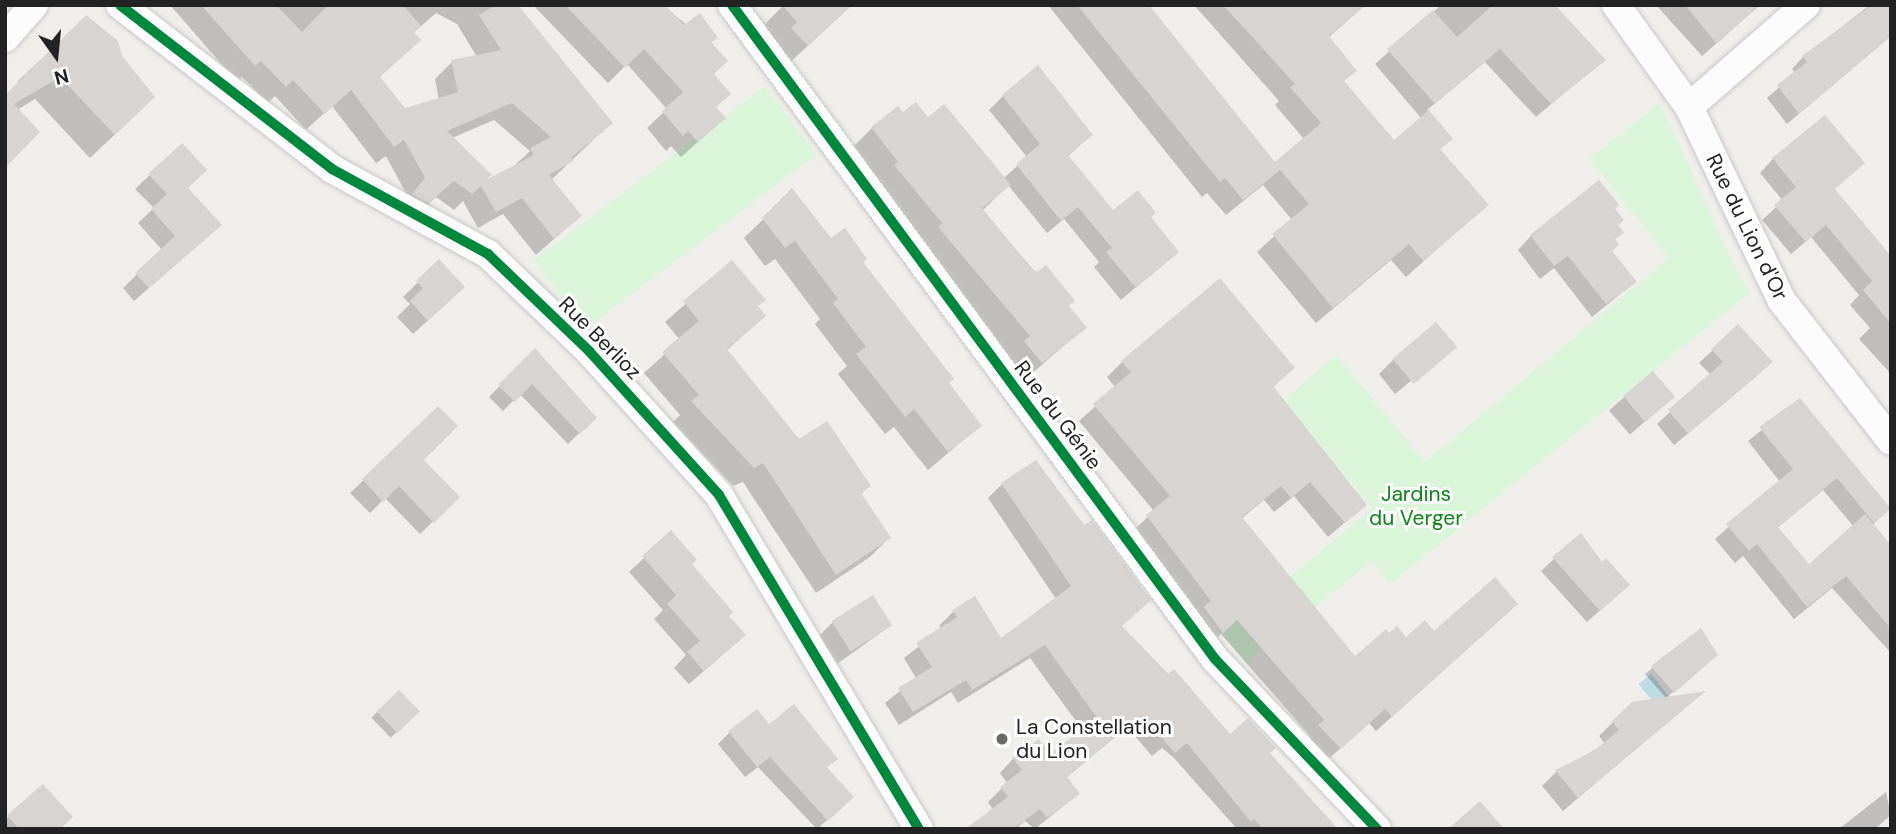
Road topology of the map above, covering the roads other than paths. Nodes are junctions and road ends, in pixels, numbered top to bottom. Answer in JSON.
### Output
{"nodes":[{"id":1,"x":34,"y":5,"type":"edge"},
{"id":2,"x":120,"y":5,"type":"edge"},
{"id":3,"x":733,"y":5,"type":"edge"},
{"id":4,"x":1616,"y":5,"type":"edge"},
{"id":5,"x":1806,"y":5,"type":"edge"},
{"id":6,"x":5,"y":38,"type":"edge"},
{"id":7,"x":1689,"y":107,"type":"junction"},
{"id":8,"x":1891,"y":440,"type":"edge"},
{"id":9,"x":919,"y":829,"type":"edge"},
{"id":10,"x":1377,"y":829,"type":"edge"}],
"edges":[{"from":1,"to":6,"type":"street"},
{"from":2,"to":9,"type":"street","name":"Rue Berlioz"},
{"from":3,"to":10,"type":"street","name":"Rue du Génie"},
{"from":4,"to":7,"type":"street","name":"Rue du Lion d'Or"},
{"from":5,"to":7,"type":"street"},
{"from":7,"to":8,"type":"street","name":"Rue du Lion d'Or"}]}
